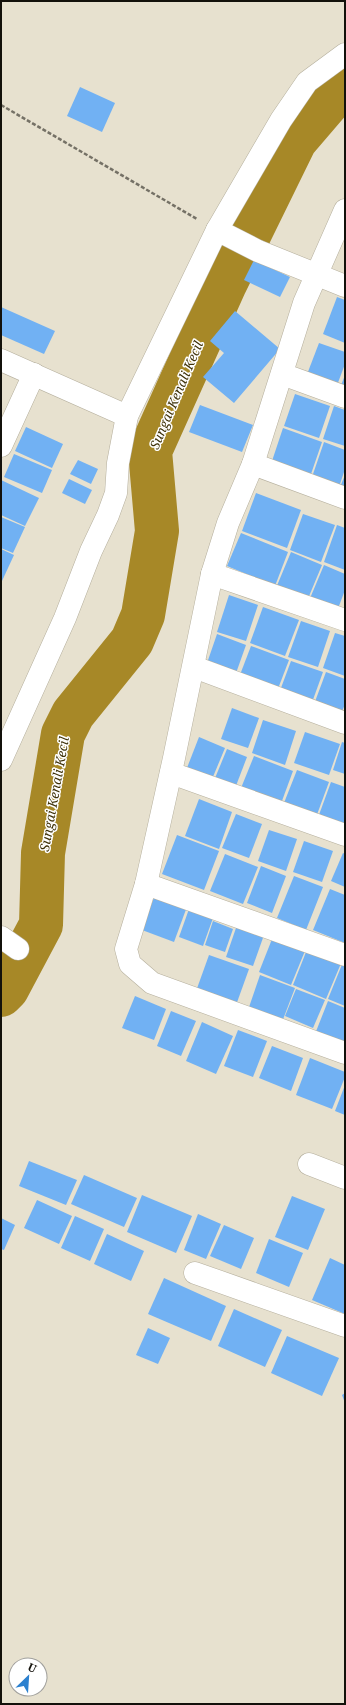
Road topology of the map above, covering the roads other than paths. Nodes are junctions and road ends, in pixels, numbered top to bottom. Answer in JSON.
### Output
{"nodes":[{"id":1,"x":345,"y":54,"type":"edge"},
{"id":2,"x":345,"y":210,"type":"edge"},
{"id":3,"x":224,"y":234,"type":"junction"},
{"id":4,"x":316,"y":275,"type":"junction"},
{"id":5,"x":345,"y":286,"type":"edge"},
{"id":6,"x":1,"y":360,"type":"edge"},
{"id":7,"x":34,"y":374,"type":"junction"},
{"id":8,"x":282,"y":374,"type":"junction"},
{"id":9,"x":345,"y":397,"type":"edge"},
{"id":10,"x":127,"y":416,"type":"junction"},
{"id":11,"x":1,"y":446,"type":"edge"},
{"id":12,"x":253,"y":464,"type":"junction"},
{"id":13,"x":345,"y":498,"type":"edge"},
{"id":14,"x":212,"y":574,"type":"junction"},
{"id":15,"x":345,"y":620,"type":"edge"},
{"id":16,"x":194,"y":667,"type":"junction"},
{"id":17,"x":345,"y":723,"type":"edge"},
{"id":18,"x":1,"y":760,"type":"edge"},
{"id":19,"x":171,"y":773,"type":"junction"},
{"id":20,"x":345,"y":835,"type":"edge"},
{"id":21,"x":146,"y":884,"type":"junction"},
{"id":22,"x":345,"y":955,"type":"edge"},
{"id":23,"x":345,"y":1053,"type":"edge"},
{"id":24,"x":309,"y":1164,"type":"dead end"},
{"id":25,"x":345,"y":1178,"type":"edge"},
{"id":26,"x":195,"y":1273,"type":"dead end"},
{"id":27,"x":345,"y":1326,"type":"edge"}],
"edges":[{"from":1,"to":3,"type":"street"},
{"from":2,"to":4,"type":"street"},
{"from":3,"to":4,"type":"street"},
{"from":3,"to":10,"type":"street"},
{"from":4,"to":5,"type":"street"},
{"from":4,"to":8,"type":"street"},
{"from":6,"to":7,"type":"street"},
{"from":7,"to":10,"type":"street"},
{"from":7,"to":11,"type":"street"},
{"from":8,"to":9,"type":"street"},
{"from":8,"to":12,"type":"street"},
{"from":10,"to":18,"type":"street"},
{"from":12,"to":13,"type":"street"},
{"from":12,"to":14,"type":"street"},
{"from":14,"to":15,"type":"street"},
{"from":14,"to":16,"type":"street"},
{"from":16,"to":17,"type":"street"},
{"from":16,"to":19,"type":"street"},
{"from":19,"to":20,"type":"street"},
{"from":19,"to":21,"type":"street"},
{"from":21,"to":22,"type":"street"},
{"from":21,"to":23,"type":"street"},
{"from":24,"to":25,"type":"street"},
{"from":26,"to":27,"type":"street"}]}
